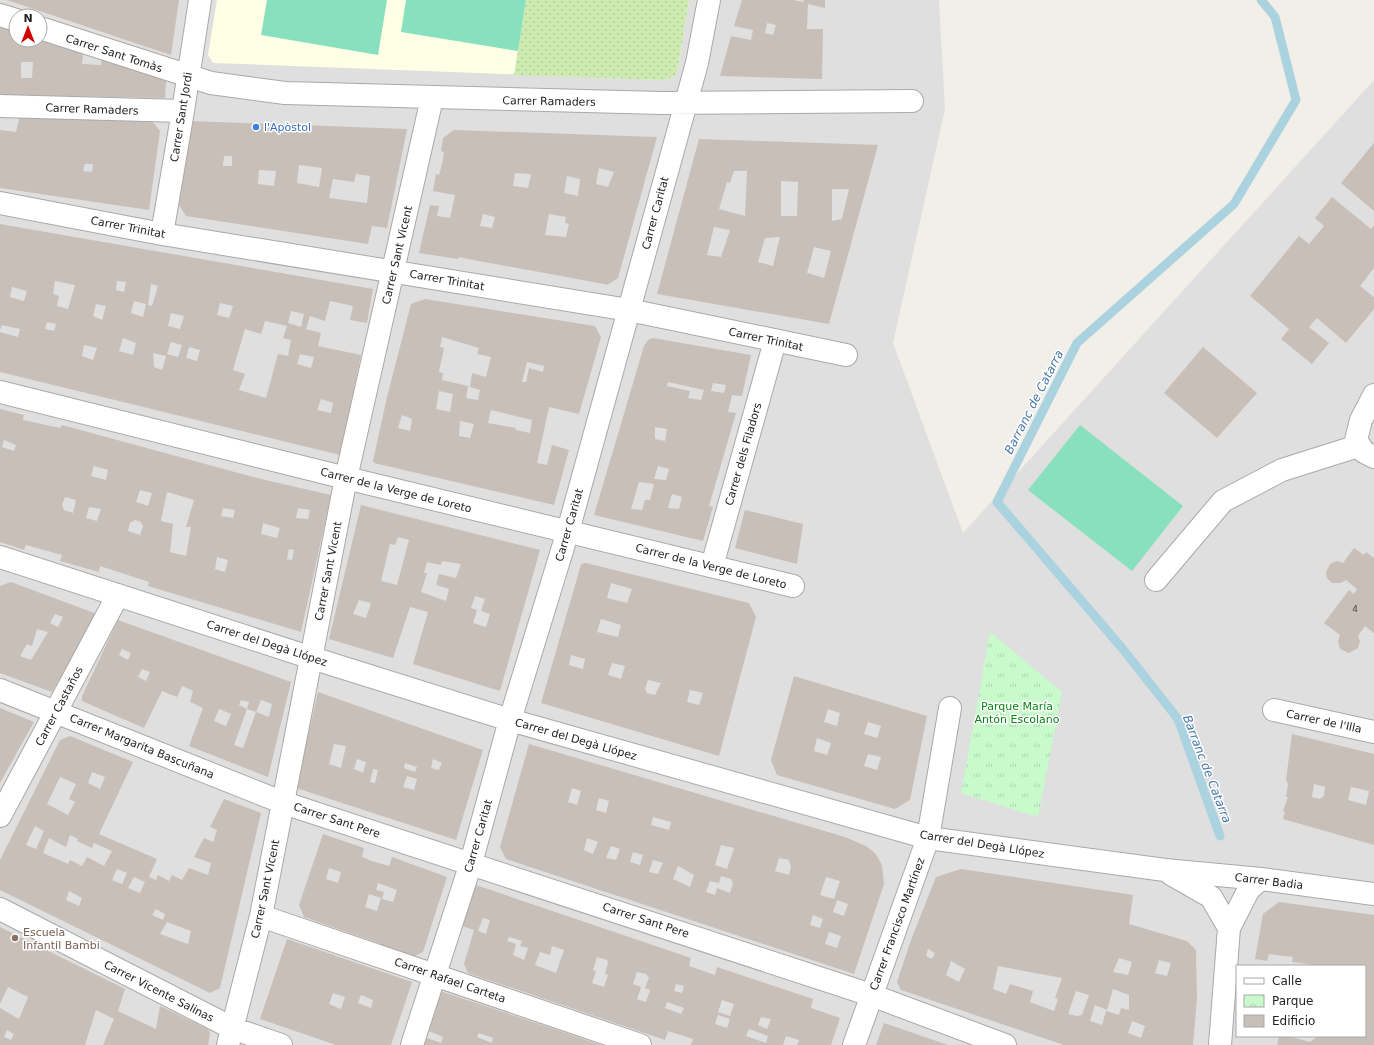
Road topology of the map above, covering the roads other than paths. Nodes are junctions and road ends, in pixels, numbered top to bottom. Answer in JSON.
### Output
{"nodes":[{"id":1,"x":200,"y":0,"type":"edge"},
{"id":2,"x":709,"y":0,"type":"edge"},
{"id":3,"x":48,"y":31,"type":"edge"},
{"id":4,"x":188,"y":77,"type":"junction"},
{"id":5,"x":432,"y":98,"type":"junction"},
{"id":6,"x":912,"y":101,"type":"dead end"},
{"id":7,"x":685,"y":103,"type":"junction"},
{"id":8,"x":0,"y":106,"type":"edge"},
{"id":9,"x":183,"y":111,"type":"junction"},
{"id":10,"x":0,"y":203,"type":"edge"},
{"id":11,"x":162,"y":234,"type":"junction"},
{"id":12,"x":394,"y":271,"type":"junction"},
{"id":13,"x":629,"y":310,"type":"junction"},
{"id":14,"x":775,"y":341,"type":"junction"},
{"id":15,"x":846,"y":356,"type":"dead end"},
{"id":16,"x":0,"y":392,"type":"edge"},
{"id":17,"x":1374,"y":395,"type":"edge"},
{"id":18,"x":1366,"y":451,"type":"edge"},
{"id":19,"x":346,"y":478,"type":"junction"},
{"id":20,"x":568,"y":531,"type":"junction"},
{"id":21,"x":0,"y":557,"type":"edge"},
{"id":22,"x":712,"y":566,"type":"junction"},
{"id":23,"x":1156,"y":580,"type":"dead end"},
{"id":24,"x":793,"y":586,"type":"dead end"},
{"id":25,"x":118,"y":595,"type":"junction"},
{"id":26,"x":312,"y":658,"type":"junction"},
{"id":27,"x":0,"y":690,"type":"edge"},
{"id":28,"x":950,"y":708,"type":"dead end"},
{"id":29,"x":1274,"y":710,"type":"dead end"},
{"id":30,"x":57,"y":711,"type":"junction"},
{"id":31,"x":510,"y":720,"type":"junction"},
{"id":32,"x":1374,"y":732,"type":"edge"},
{"id":33,"x":284,"y":803,"type":"junction"},
{"id":34,"x":0,"y":816,"type":"edge"},
{"id":35,"x":928,"y":838,"type":"junction"},
{"id":36,"x":471,"y":863,"type":"junction"},
{"id":37,"x":1165,"y":870,"type":"junction"},
{"id":38,"x":1261,"y":879,"type":"junction"},
{"id":39,"x":1374,"y":894,"type":"edge"},
{"id":40,"x":0,"y":909,"type":"edge"},
{"id":41,"x":260,"y":916,"type":"junction"},
{"id":42,"x":1229,"y":928,"type":"junction"},
{"id":43,"x":434,"y":975,"type":"junction"},
{"id":44,"x":871,"y":995,"type":"junction"},
{"id":45,"x":230,"y":1036,"type":"edge"},
{"id":46,"x":976,"y":1040,"type":"edge"},
{"id":47,"x":281,"y":1045,"type":"edge"},
{"id":48,"x":412,"y":1045,"type":"edge"},
{"id":49,"x":640,"y":1045,"type":"edge"},
{"id":50,"x":854,"y":1045,"type":"edge"},
{"id":51,"x":1005,"y":1045,"type":"edge"},
{"id":52,"x":1220,"y":1045,"type":"edge"}],
"edges":[{"from":1,"to":4,"type":"street","name":"Carrer Sant Jordi"},
{"from":2,"to":7,"type":"street","name":"Carrer Caritat"},
{"from":3,"to":4,"type":"street","name":"Carrer Sant Tomàs"},
{"from":4,"to":5,"type":"street","name":"Carrer Ramaders"},
{"from":4,"to":9,"type":"street","name":"Carrer Sant Jordi"},
{"from":5,"to":7,"type":"street","name":"Carrer Ramaders"},
{"from":5,"to":12,"type":"street","name":"Carrer Sant Vicent"},
{"from":6,"to":7,"type":"street","name":"Carrer Ramaders"},
{"from":7,"to":13,"type":"street","name":"Carrer Caritat"},
{"from":8,"to":9,"type":"street","name":"Carrer Ramaders"},
{"from":9,"to":11,"type":"street","name":"Carrer Sant Jordi"},
{"from":10,"to":11,"type":"street","name":"Carrer Trinitat"},
{"from":11,"to":12,"type":"street","name":"Carrer Trinitat"},
{"from":12,"to":13,"type":"street","name":"Carrer Trinitat"},
{"from":12,"to":19,"type":"street","name":"Carrer Sant Vicent"},
{"from":13,"to":14,"type":"street","name":"Carrer Trinitat"},
{"from":13,"to":20,"type":"street","name":"Carrer Caritat"},
{"from":14,"to":15,"type":"street","name":"Carrer Trinitat"},
{"from":14,"to":22,"type":"street","name":"Carrer dels Filadors"},
{"from":16,"to":19,"type":"street","name":"Carrer de la Verge de Loreto"},
{"from":17,"to":18,"type":"street"},
{"from":18,"to":23,"type":"street"},
{"from":19,"to":20,"type":"street","name":"Carrer de la Verge de Loreto"},
{"from":19,"to":26,"type":"street","name":"Carrer Sant Vicent"},
{"from":20,"to":22,"type":"street","name":"Carrer de la Verge de Loreto"},
{"from":20,"to":31,"type":"street","name":"Carrer Caritat"},
{"from":21,"to":25,"type":"street","name":"Carrer del Degà Llópez"},
{"from":22,"to":24,"type":"street","name":"Carrer de la Verge de Loreto"},
{"from":25,"to":26,"type":"street","name":"Carrer del Degà Llópez"},
{"from":25,"to":30,"type":"street","name":"Carrer Castaños"},
{"from":26,"to":31,"type":"street","name":"Carrer del Degà Llópez"},
{"from":26,"to":33,"type":"street","name":"Carrer Sant Vicent"},
{"from":27,"to":30,"type":"street","name":"Carrer Margarita Bascuñana"},
{"from":28,"to":35,"type":"street","name":"Carrer Francisco Martínez"},
{"from":29,"to":32,"type":"street","name":"Carrer de l'Illa"},
{"from":30,"to":33,"type":"street","name":"Carrer Margarita Bascuñana"},
{"from":30,"to":34,"type":"street","name":"Carrer Castaños"},
{"from":31,"to":35,"type":"street","name":"Carrer del Degà Llópez"},
{"from":31,"to":36,"type":"street","name":"Carrer Caritat"},
{"from":33,"to":36,"type":"street","name":"Carrer Sant Pere"},
{"from":33,"to":41,"type":"street","name":"Carrer Sant Vicent"},
{"from":35,"to":37,"type":"street","name":"Carrer del Degà Llópez"},
{"from":35,"to":44,"type":"street","name":"Carrer Francisco Martínez"},
{"from":36,"to":43,"type":"street","name":"Carrer Caritat"},
{"from":36,"to":44,"type":"street","name":"Carrer Sant Pere"},
{"from":37,"to":38,"type":"street","name":"Carrer Badia"},
{"from":37,"to":42,"type":"street"},
{"from":38,"to":39,"type":"street","name":"Carrer Badia"},
{"from":38,"to":42,"type":"street"},
{"from":40,"to":45,"type":"street","name":"Carrer Vicente Salinas"},
{"from":41,"to":43,"type":"street","name":"Carrer Rafael Carteta"},
{"from":41,"to":45,"type":"street","name":"Carrer Sant Vicent"},
{"from":42,"to":52,"type":"street"},
{"from":43,"to":48,"type":"street","name":"Carrer Caritat"},
{"from":43,"to":49,"type":"street","name":"Carrer Rafael Carteta"},
{"from":44,"to":46,"type":"street","name":"Carrer Sant Pere"},
{"from":44,"to":50,"type":"street","name":"Carrer Francisco Martínez"},
{"from":45,"to":47,"type":"street","name":"Carrer Vicente Salinas"},
{"from":46,"to":51,"type":"street","name":"Carrer Sant Pere"}]}
